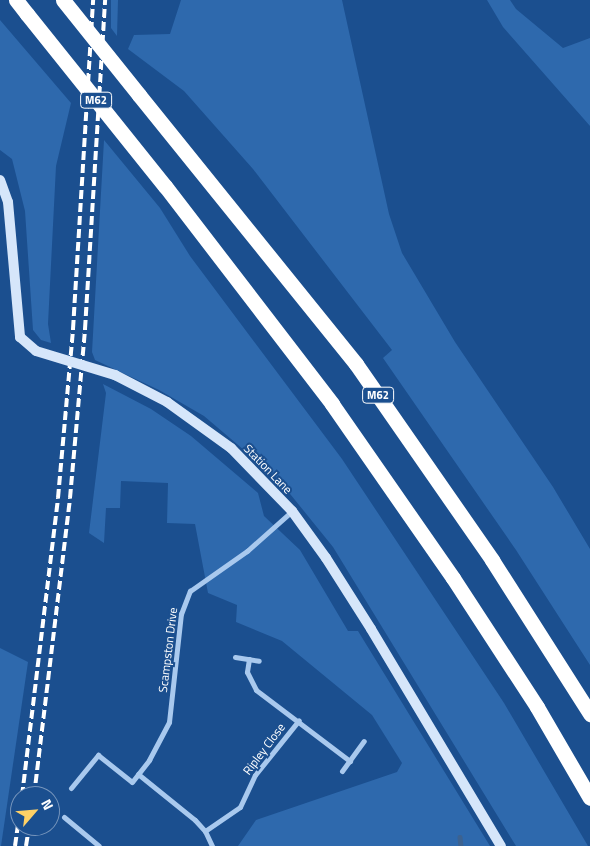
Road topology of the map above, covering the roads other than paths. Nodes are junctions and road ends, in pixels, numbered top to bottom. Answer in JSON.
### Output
{"nodes":[{"id":1,"x":16,"y":0,"type":"edge"},
{"id":2,"x":63,"y":0,"type":"edge"},
{"id":3,"x":0,"y":180,"type":"edge"},
{"id":4,"x":292,"y":511,"type":"junction"},
{"id":5,"x":235,"y":657,"type":"dead end"},
{"id":6,"x":249,"y":659,"type":"junction"},
{"id":7,"x":259,"y":661,"type":"dead end"},
{"id":8,"x":590,"y":714,"type":"edge"},
{"id":9,"x":299,"y":720,"type":"junction"},
{"id":10,"x":364,"y":741,"type":"dead end"},
{"id":11,"x":350,"y":761,"type":"junction"},
{"id":12,"x":342,"y":771,"type":"dead end"},
{"id":13,"x":138,"y":774,"type":"junction"},
{"id":14,"x":71,"y":788,"type":"dead end"},
{"id":15,"x":590,"y":798,"type":"edge"},
{"id":16,"x":64,"y":817,"type":"dead end"},
{"id":17,"x":205,"y":831,"type":"junction"},
{"id":18,"x":98,"y":846,"type":"edge"},
{"id":19,"x":212,"y":846,"type":"edge"},
{"id":20,"x":501,"y":846,"type":"edge"}],
"edges":[{"from":1,"to":15,"type":"highway","number":"M62","bridge":true},
{"from":2,"to":8,"type":"highway","number":"M62","bridge":true},
{"from":3,"to":4,"type":"street","name":"Station Lane","bridge":true},
{"from":4,"to":13,"type":"street","name":"Scampston Drive"},
{"from":4,"to":20,"type":"street","name":"Station Lane"},
{"from":5,"to":6,"type":"street"},
{"from":6,"to":7,"type":"street"},
{"from":6,"to":9,"type":"street","name":"Ripley Close"},
{"from":9,"to":11,"type":"street","name":"Ripley Close"},
{"from":9,"to":17,"type":"street","name":"Ripley Close"},
{"from":10,"to":11,"type":"street"},
{"from":11,"to":12,"type":"street"},
{"from":13,"to":14,"type":"street","name":"Scampston Drive"},
{"from":13,"to":17,"type":"street"},
{"from":16,"to":18,"type":"street"},
{"from":17,"to":19,"type":"street"}]}
